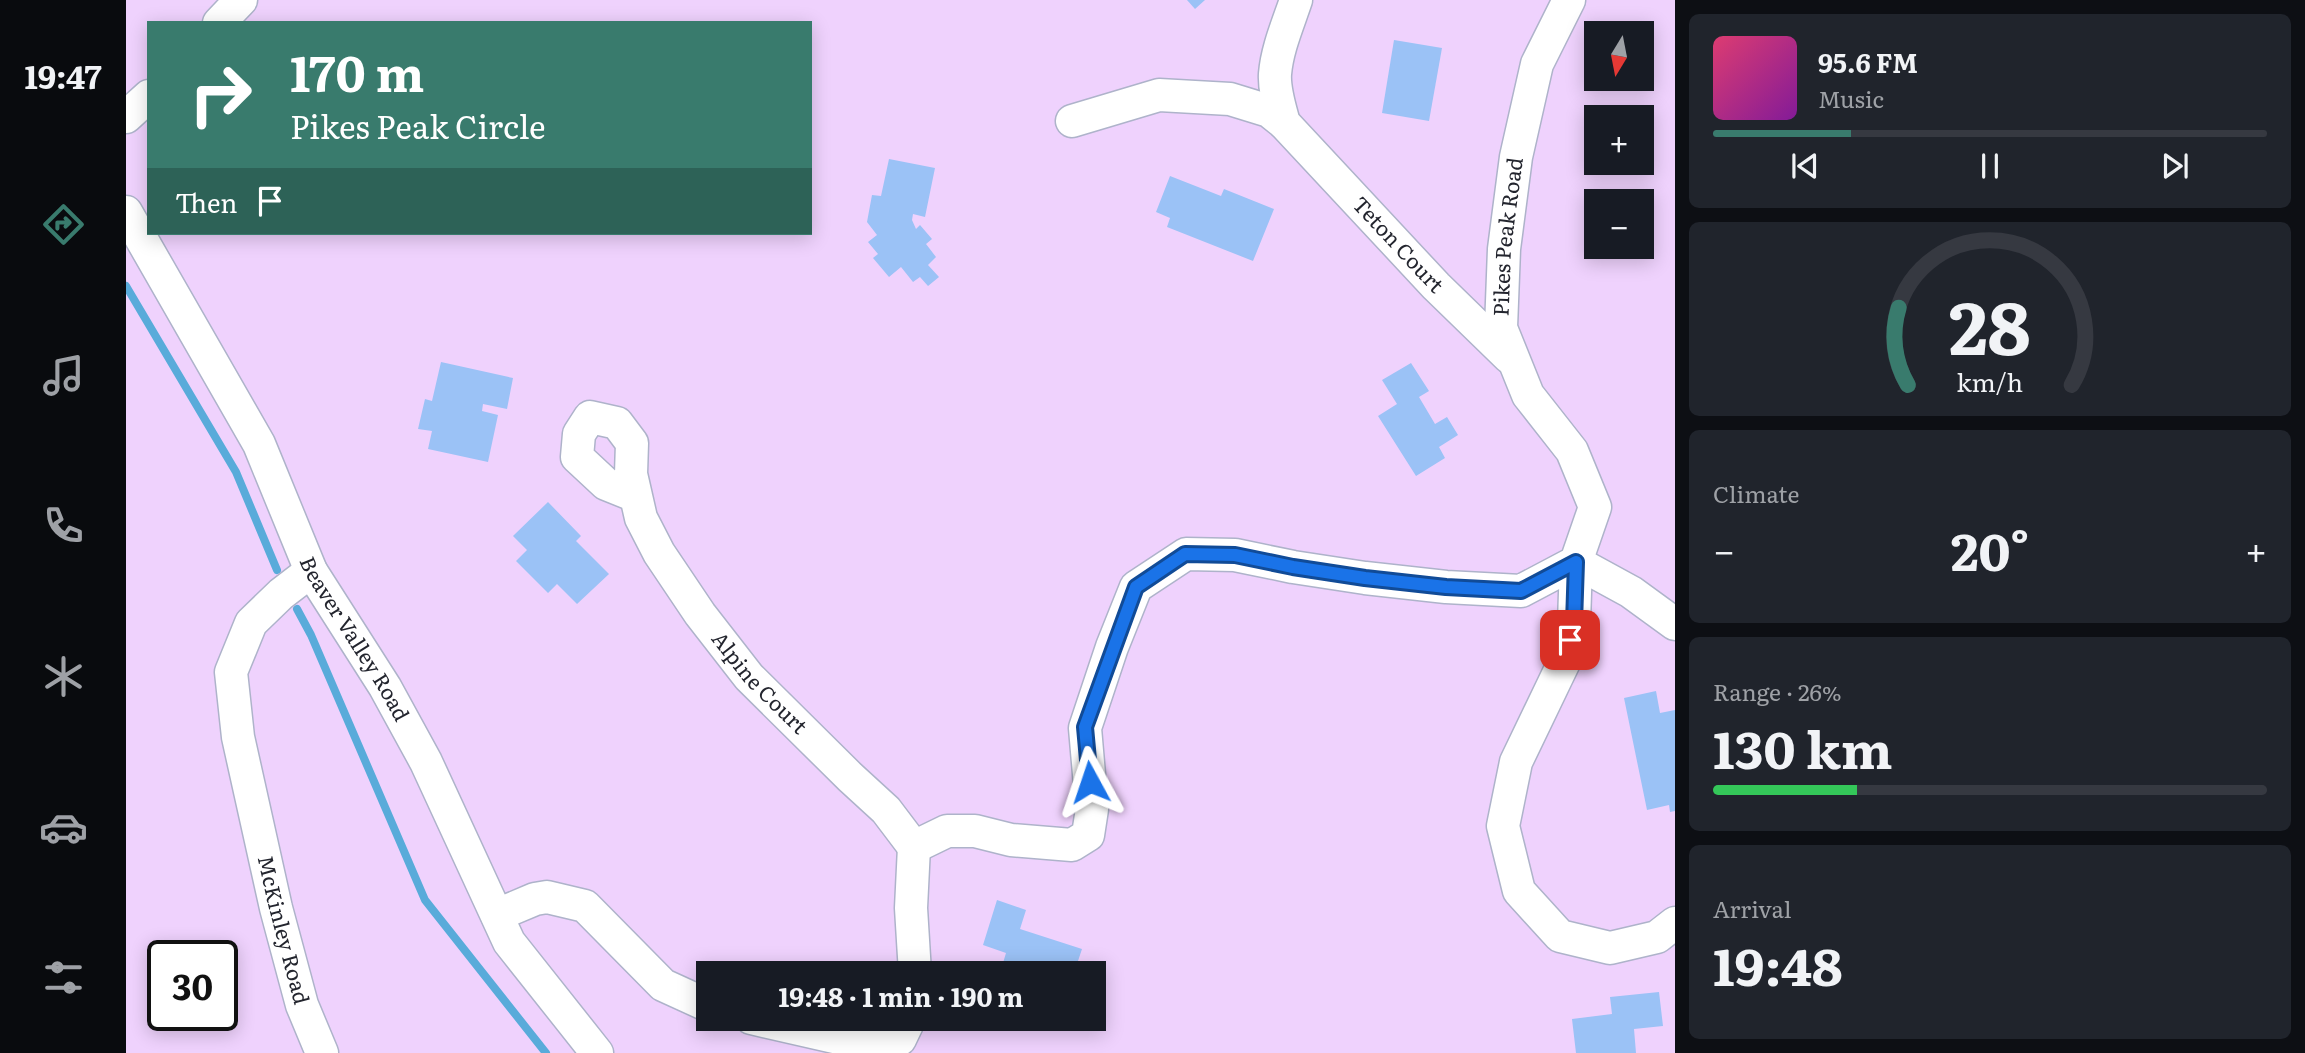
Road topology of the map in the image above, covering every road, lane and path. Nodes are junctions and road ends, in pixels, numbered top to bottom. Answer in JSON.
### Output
{"nodes":[{"id":1,"x":241,"y":0,"type":"edge"},
{"id":2,"x":1296,"y":0,"type":"edge"},
{"id":3,"x":1569,"y":0,"type":"edge"},
{"id":4,"x":221,"y":21,"type":"edge"},
{"id":5,"x":147,"y":98,"type":"edge"},
{"id":6,"x":126,"y":117,"type":"edge"},
{"id":7,"x":1072,"y":121,"type":"dead end"},
{"id":8,"x":1284,"y":123,"type":"junction"},
{"id":9,"x":126,"y":212,"type":"edge"},
{"id":10,"x":1515,"y":363,"type":"junction"},
{"id":11,"x":636,"y":496,"type":"dead end"},
{"id":12,"x":1576,"y":562,"type":"junction"},
{"id":13,"x":311,"y":571,"type":"junction"},
{"id":14,"x":1675,"y":624,"type":"edge"},
{"id":15,"x":914,"y":847,"type":"junction"},
{"id":16,"x":497,"y":915,"type":"junction"},
{"id":17,"x":1675,"y":923,"type":"edge"},
{"id":18,"x":914,"y":961,"type":"edge"},
{"id":19,"x":696,"y":1000,"type":"edge"},
{"id":20,"x":810,"y":1031,"type":"edge"},
{"id":21,"x":904,"y":1031,"type":"edge"},
{"id":22,"x":322,"y":1053,"type":"edge"},
{"id":23,"x":597,"y":1053,"type":"edge"}],
"edges":[{"from":1,"to":4,"type":"street"},
{"from":2,"to":8,"type":"street"},
{"from":3,"to":10,"type":"street","name":"Pikes Peak Road"},
{"from":5,"to":6,"type":"street"},
{"from":7,"to":8,"type":"street","name":"Teton Court"},
{"from":8,"to":10,"type":"street","name":"Teton Court"},
{"from":9,"to":13,"type":"street","name":"Beaver Valley Road"},
{"from":10,"to":12,"type":"street","name":"Pikes Peak Road"},
{"from":11,"to":15,"type":"street","name":"Alpine Court"},
{"from":12,"to":14,"type":"street"},
{"from":12,"to":15,"type":"street"},
{"from":12,"to":17,"type":"street","name":"Pikes Peak Road"},
{"from":13,"to":16,"type":"street","name":"Beaver Valley Road"},
{"from":13,"to":22,"type":"street","name":"McKinley Road"},
{"from":15,"to":18,"type":"street"},
{"from":16,"to":19,"type":"street"},
{"from":16,"to":23,"type":"street","name":"Beaver Valley Road"},
{"from":20,"to":21,"type":"street"}]}
